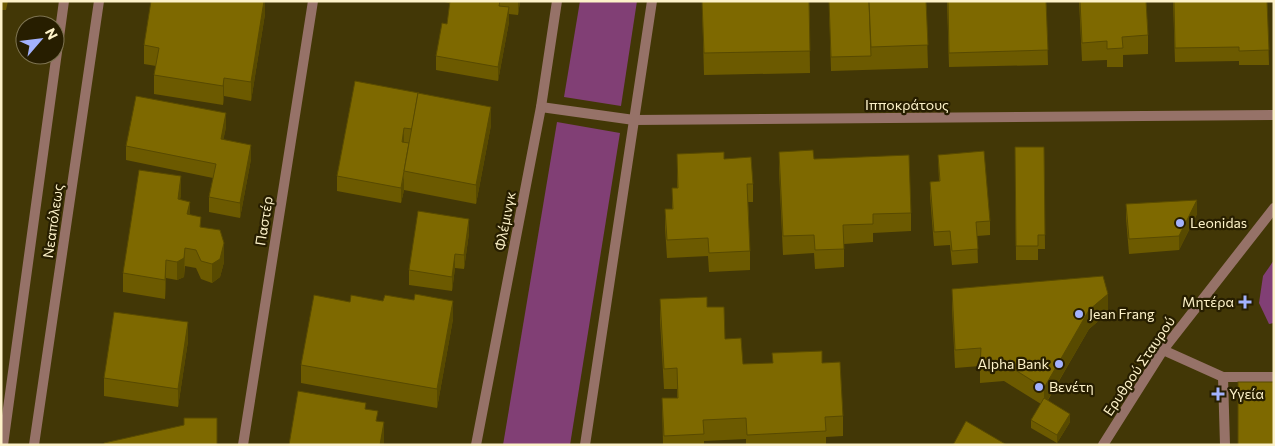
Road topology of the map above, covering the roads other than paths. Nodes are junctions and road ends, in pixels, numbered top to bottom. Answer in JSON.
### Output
{"nodes":[{"id":1,"x":64,"y":1,"type":"edge"},
{"id":2,"x":100,"y":1,"type":"edge"},
{"id":3,"x":313,"y":1,"type":"edge"},
{"id":4,"x":557,"y":1,"type":"edge"},
{"id":5,"x":652,"y":1,"type":"edge"},
{"id":6,"x":541,"y":107,"type":"junction"},
{"id":7,"x":1274,"y":116,"type":"edge"},
{"id":8,"x":634,"y":120,"type":"junction"},
{"id":9,"x":1274,"y":208,"type":"edge"},
{"id":10,"x":1164,"y":350,"type":"junction"},
{"id":11,"x":1223,"y":377,"type":"junction"},
{"id":12,"x":1274,"y":377,"type":"edge"},
{"id":13,"x":3,"y":445,"type":"edge"},
{"id":14,"x":34,"y":445,"type":"edge"},
{"id":15,"x":243,"y":445,"type":"edge"},
{"id":16,"x":476,"y":445,"type":"edge"},
{"id":17,"x":585,"y":445,"type":"edge"},
{"id":18,"x":1103,"y":445,"type":"edge"},
{"id":19,"x":1225,"y":445,"type":"edge"}],
"edges":[{"from":1,"to":13,"type":"street","name":"Νεαπόλεως"},
{"from":2,"to":14,"type":"street","name":"Νεαπόλεως"},
{"from":3,"to":15,"type":"street","name":"Παστέρ"},
{"from":4,"to":6,"type":"street","name":"Φλέμινγκ"},
{"from":5,"to":8,"type":"street"},
{"from":6,"to":8,"type":"street","name":"Ιπποκράτους"},
{"from":6,"to":16,"type":"street","name":"Φλέμινγκ"},
{"from":7,"to":8,"type":"street","name":"Ιπποκράτους"},
{"from":8,"to":17,"type":"street"},
{"from":9,"to":10,"type":"street","name":"Ερυθρού Σταυρού"},
{"from":10,"to":11,"type":"street"},
{"from":10,"to":18,"type":"street","name":"Ερυθρού Σταυρού"},
{"from":11,"to":12,"type":"street"},
{"from":11,"to":19,"type":"street"}]}
